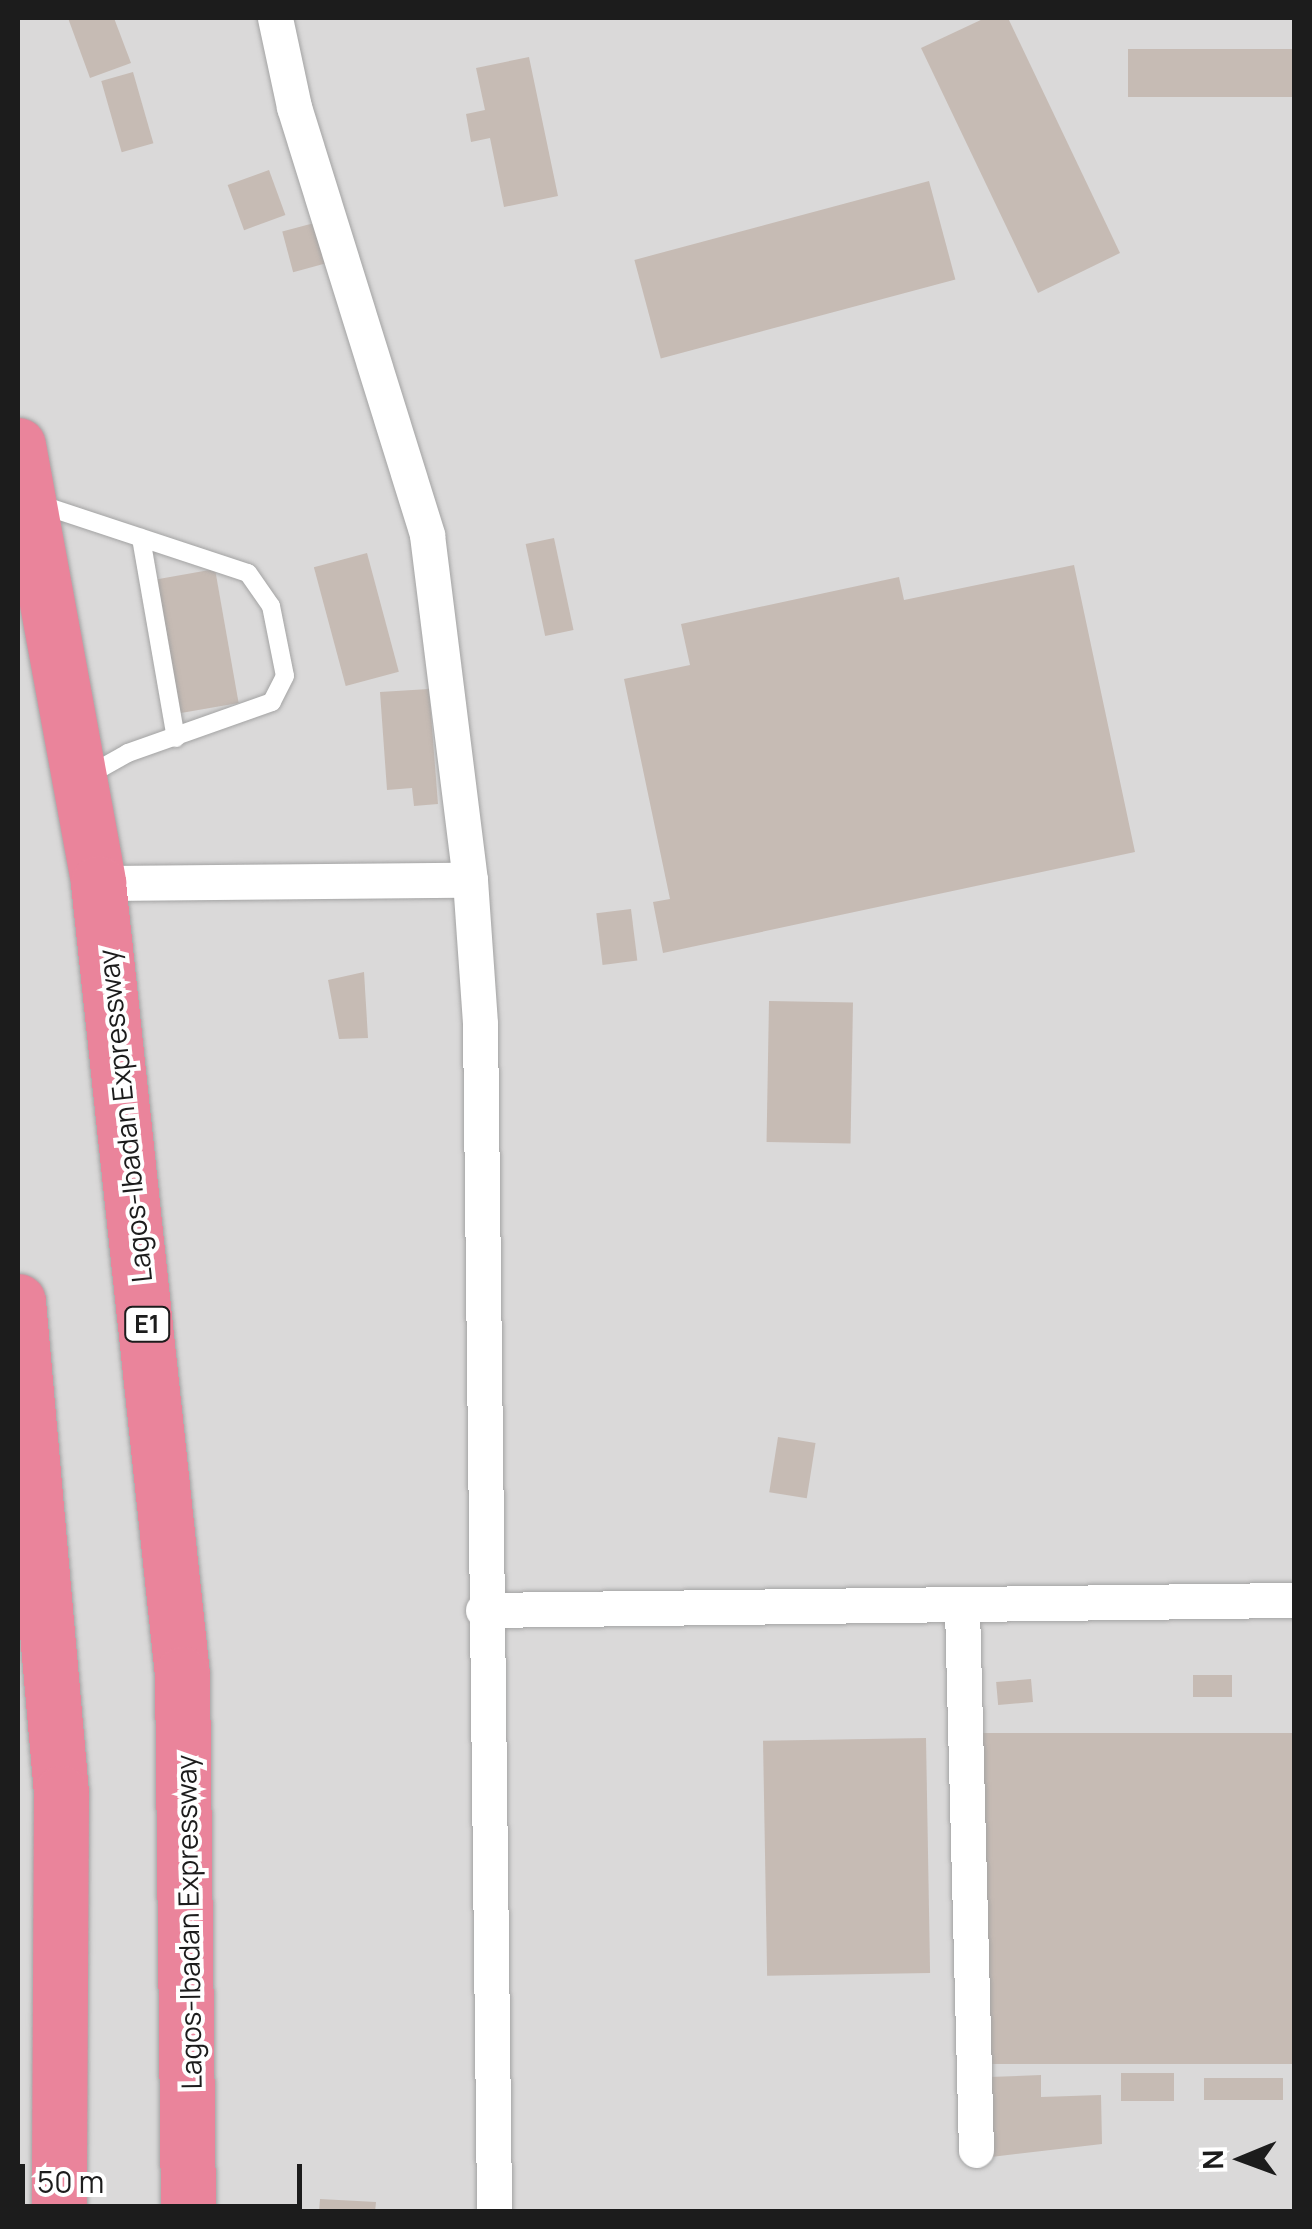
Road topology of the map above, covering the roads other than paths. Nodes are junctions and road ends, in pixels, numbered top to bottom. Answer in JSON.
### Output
{"nodes":[{"id":1,"x":275,"y":18,"type":"edge"},
{"id":2,"x":18,"y":446,"type":"edge"},
{"id":3,"x":31,"y":501,"type":"junction"},
{"id":4,"x":141,"y":538,"type":"junction"},
{"id":5,"x":176,"y":738,"type":"junction"},
{"id":6,"x":79,"y":781,"type":"junction"},
{"id":7,"x":470,"y":880,"type":"junction"},
{"id":8,"x":98,"y":883,"type":"junction"},
{"id":9,"x":18,"y":1301,"type":"edge"},
{"id":10,"x":1294,"y":1600,"type":"edge"},
{"id":11,"x":962,"y":1609,"type":"junction"},
{"id":12,"x":483,"y":1610,"type":"junction"},
{"id":13,"x":976,"y":2150,"type":"dead end"},
{"id":14,"x":59,"y":2212,"type":"edge"},
{"id":15,"x":188,"y":2212,"type":"edge"},
{"id":16,"x":494,"y":2212,"type":"edge"}],
"edges":[{"from":1,"to":7,"type":"street"},
{"from":2,"to":3,"type":"highway","name":"Lagos-Ibadan Expressway","number":"E1"},
{"from":3,"to":4,"type":"lane"},
{"from":3,"to":6,"type":"highway","name":"Lagos-Ibadan Expressway","number":"E1"},
{"from":4,"to":5,"type":"lane"},
{"from":4,"to":5,"type":"lane"},
{"from":5,"to":6,"type":"lane"},
{"from":6,"to":8,"type":"highway","name":"Lagos-Ibadan Expressway","number":"E1"},
{"from":7,"to":8,"type":"street"},
{"from":7,"to":12,"type":"street"},
{"from":8,"to":15,"type":"highway","name":"Lagos-Ibadan Expressway","number":"E1"},
{"from":9,"to":14,"type":"highway"},
{"from":10,"to":11,"type":"street"},
{"from":11,"to":12,"type":"street"},
{"from":11,"to":13,"type":"street"},
{"from":12,"to":16,"type":"street"}]}
